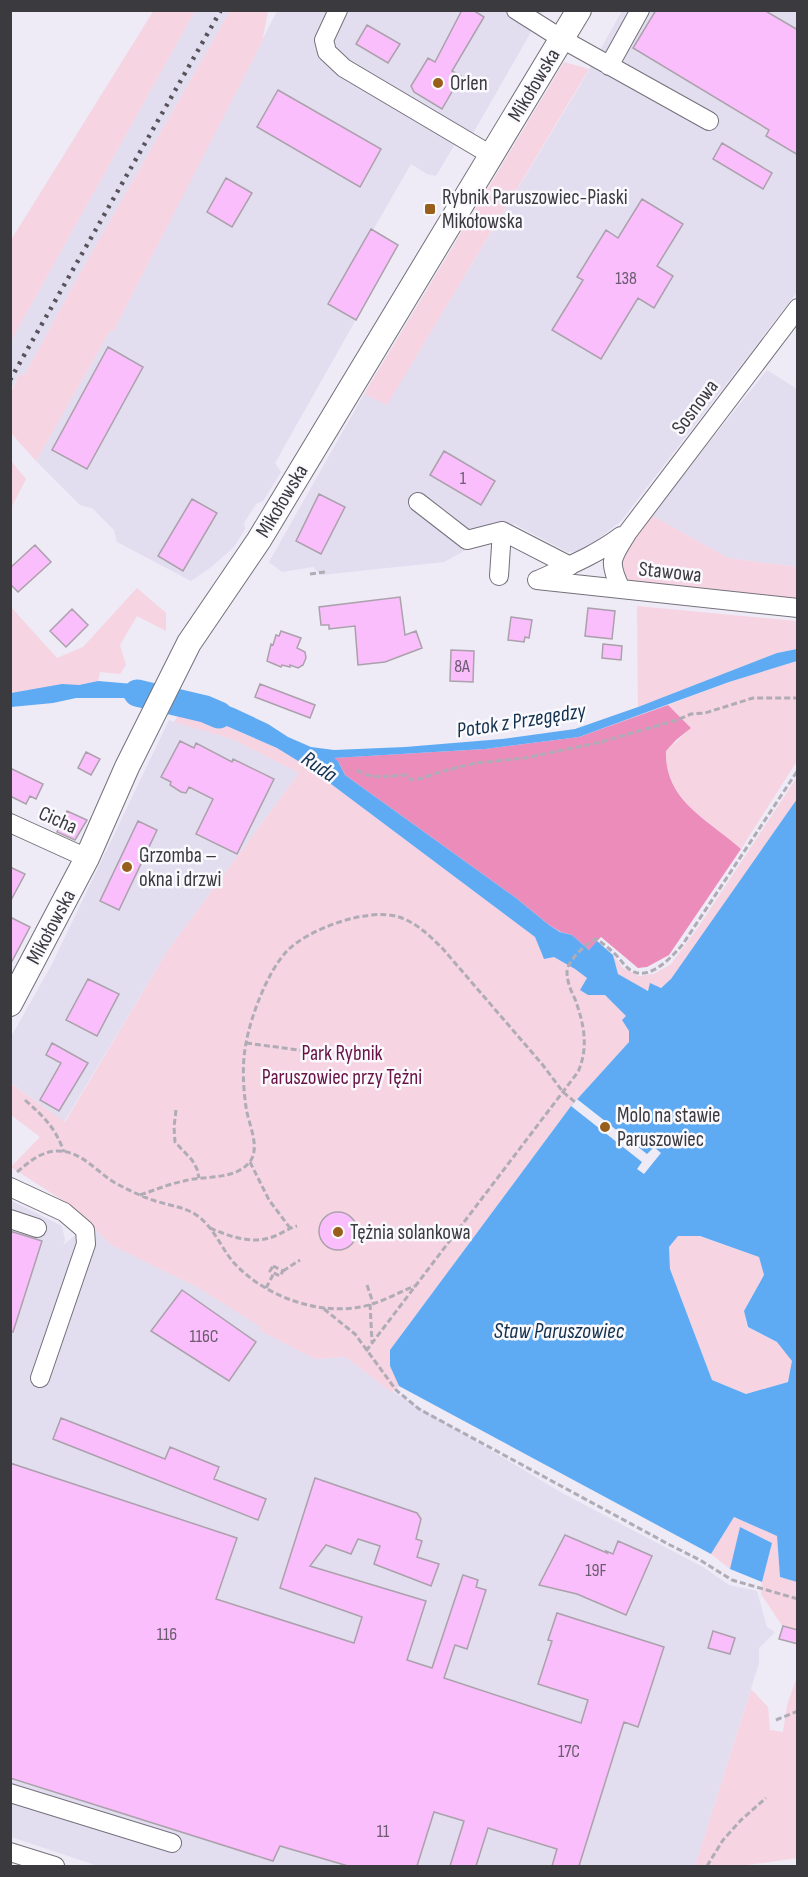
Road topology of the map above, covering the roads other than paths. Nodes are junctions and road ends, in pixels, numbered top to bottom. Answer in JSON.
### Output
{"nodes":[{"id":1,"x":338,"y":10,"type":"edge"},
{"id":2,"x":516,"y":10,"type":"edge"},
{"id":3,"x":579,"y":10,"type":"edge"},
{"id":4,"x":640,"y":10,"type":"edge"},
{"id":5,"x":562,"y":39,"type":"junction"},
{"id":6,"x":609,"y":66,"type":"junction"},
{"id":7,"x":709,"y":121,"type":"dead end"},
{"id":8,"x":492,"y":155,"type":"junction"},
{"id":9,"x":798,"y":309,"type":"edge"},
{"id":10,"x":418,"y":502,"type":"dead end"},
{"id":11,"x":502,"y":531,"type":"junction"},
{"id":12,"x":608,"y":553,"type":"junction"},
{"id":13,"x":570,"y":566,"type":"junction"},
{"id":14,"x":499,"y":576,"type":"dead end"},
{"id":15,"x":588,"y":585,"type":"junction"},
{"id":16,"x":621,"y":589,"type":"junction"},
{"id":17,"x":798,"y":608,"type":"edge"},
{"id":18,"x":10,"y":823,"type":"edge"},
{"id":19,"x":87,"y":858,"type":"junction"},
{"id":20,"x":10,"y":1004,"type":"edge"},
{"id":21,"x":10,"y":1187,"type":"edge"},
{"id":22,"x":10,"y":1219,"type":"edge"},
{"id":23,"x":37,"y":1228,"type":"dead end"},
{"id":24,"x":40,"y":1378,"type":"dead end"},
{"id":25,"x":10,"y":1793,"type":"edge"},
{"id":26,"x":172,"y":1843,"type":"dead end"},
{"id":27,"x":10,"y":1852,"type":"edge"},
{"id":28,"x":56,"y":1866,"type":"edge"}],
"edges":[{"from":1,"to":8,"type":"street"},
{"from":2,"to":5,"type":"street"},
{"from":3,"to":5,"type":"main road","name":"Mikołowska"},
{"from":4,"to":6,"type":"street"},
{"from":5,"to":6,"type":"street"},
{"from":5,"to":8,"type":"main road","name":"Mikołowska"},
{"from":6,"to":7,"type":"street"},
{"from":8,"to":19,"type":"main road","name":"Mikołowska"},
{"from":9,"to":12,"type":"street","name":"Sosnowa"},
{"from":10,"to":11,"type":"street"},
{"from":11,"to":13,"type":"street"},
{"from":11,"to":14,"type":"street"},
{"from":12,"to":13,"type":"street"},
{"from":12,"to":15,"type":"street","name":"Sosnowa"},
{"from":12,"to":16,"type":"street"},
{"from":13,"to":15,"type":"street","name":"Stawowa"},
{"from":15,"to":16,"type":"street","name":"Stawowa"},
{"from":16,"to":17,"type":"street","name":"Stawowa"},
{"from":18,"to":19,"type":"street","name":"Cicha"},
{"from":19,"to":20,"type":"main road","name":"Mikołowska"},
{"from":21,"to":24,"type":"street"},
{"from":22,"to":23,"type":"street"},
{"from":25,"to":26,"type":"street"},
{"from":27,"to":28,"type":"street"}]}
